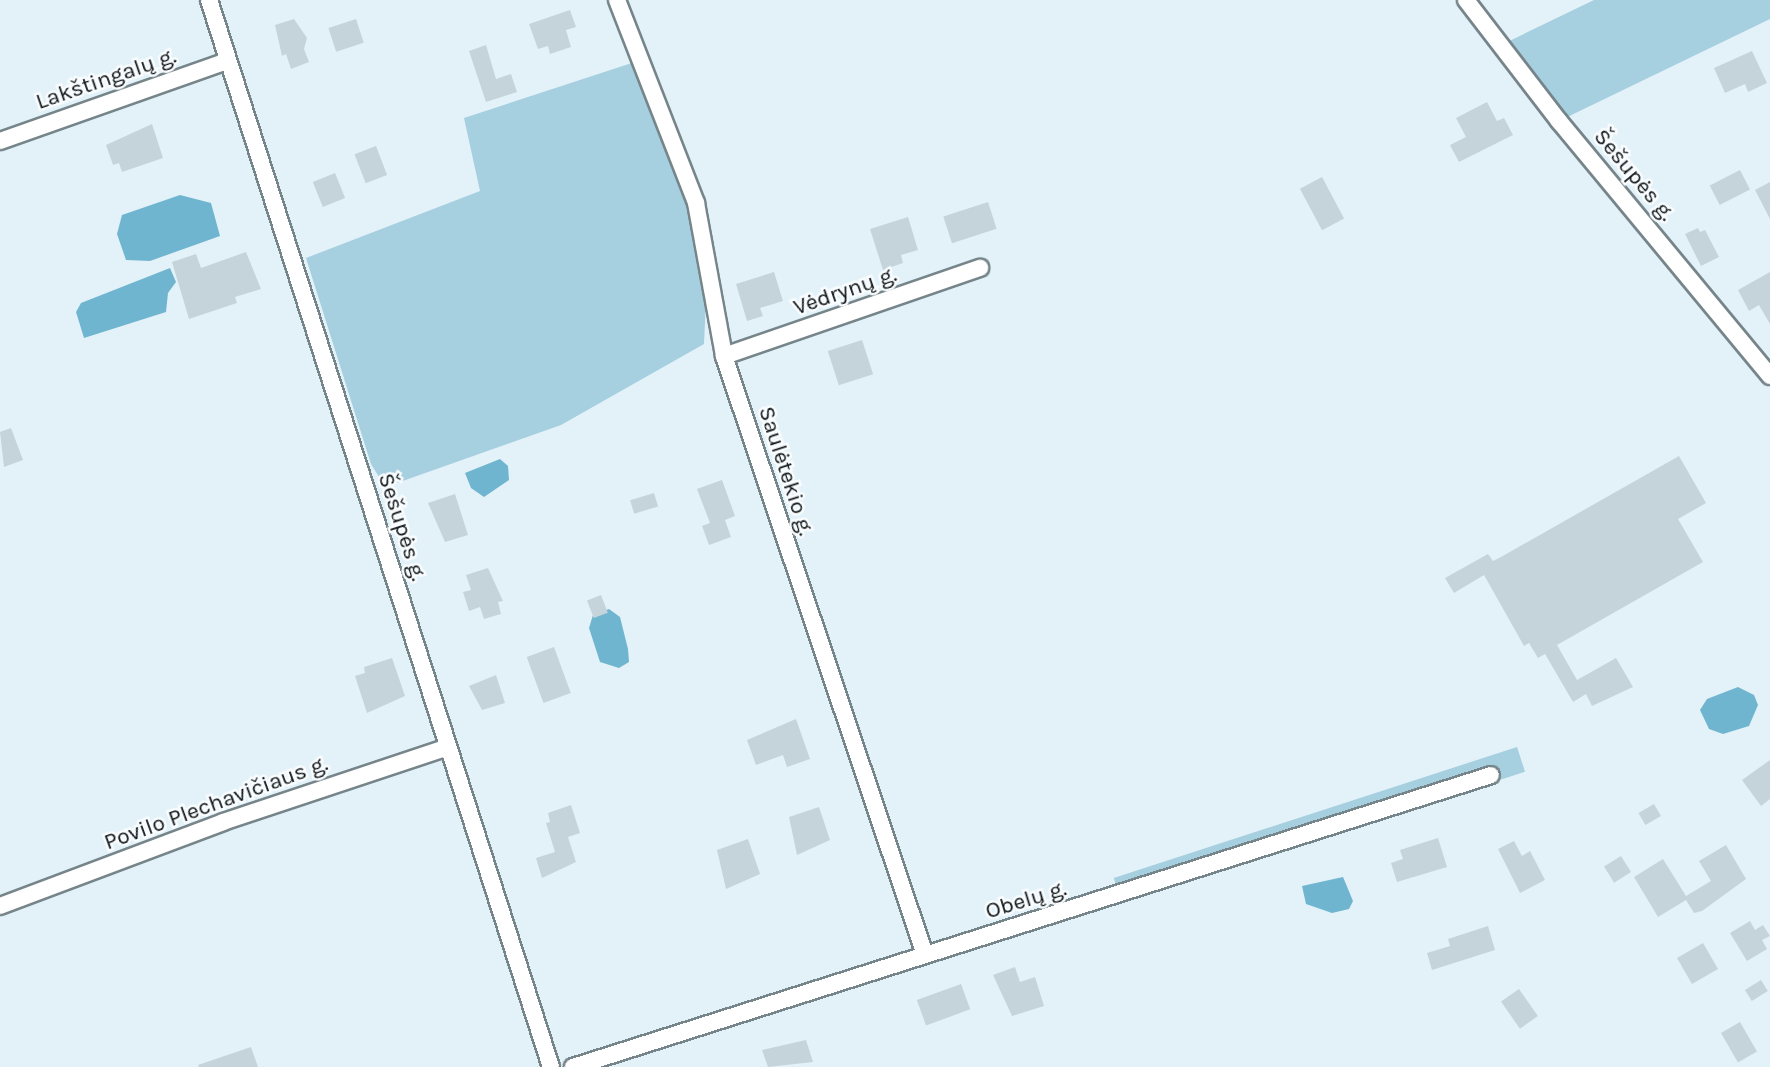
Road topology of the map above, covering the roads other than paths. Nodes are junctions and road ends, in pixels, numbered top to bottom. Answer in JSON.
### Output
{"nodes":[{"id":1,"x":209,"y":0,"type":"edge"},
{"id":2,"x":617,"y":0,"type":"edge"},
{"id":3,"x":1466,"y":0,"type":"edge"},
{"id":4,"x":228,"y":61,"type":"junction"},
{"id":5,"x":0,"y":141,"type":"edge"},
{"id":6,"x":981,"y":268,"type":"dead end"},
{"id":7,"x":724,"y":356,"type":"junction"},
{"id":8,"x":1770,"y":376,"type":"edge"},
{"id":9,"x":448,"y":747,"type":"junction"},
{"id":10,"x":1491,"y":775,"type":"dead end"},
{"id":11,"x":0,"y":906,"type":"edge"},
{"id":12,"x":925,"y":955,"type":"junction"},
{"id":13,"x":551,"y":1067,"type":"edge"},
{"id":14,"x":573,"y":1067,"type":"edge"}],
"edges":[{"from":1,"to":4,"type":"street","name":"Šešupės g."},
{"from":2,"to":7,"type":"street","name":"Saulėtekio g."},
{"from":3,"to":8,"type":"street","name":"Šešupės g."},
{"from":4,"to":5,"type":"street","name":"Lakštingalų g."},
{"from":4,"to":9,"type":"street","name":"Šešupės g."},
{"from":6,"to":7,"type":"street","name":"Vėdrynų g."},
{"from":7,"to":12,"type":"street","name":"Saulėtekio g."},
{"from":9,"to":11,"type":"street","name":"Povilo Plechavičiaus g."},
{"from":9,"to":13,"type":"street","name":"Šešupės g."},
{"from":10,"to":12,"type":"street","name":"Obelų g."},
{"from":12,"to":14,"type":"street","name":"Obelų g."}]}
